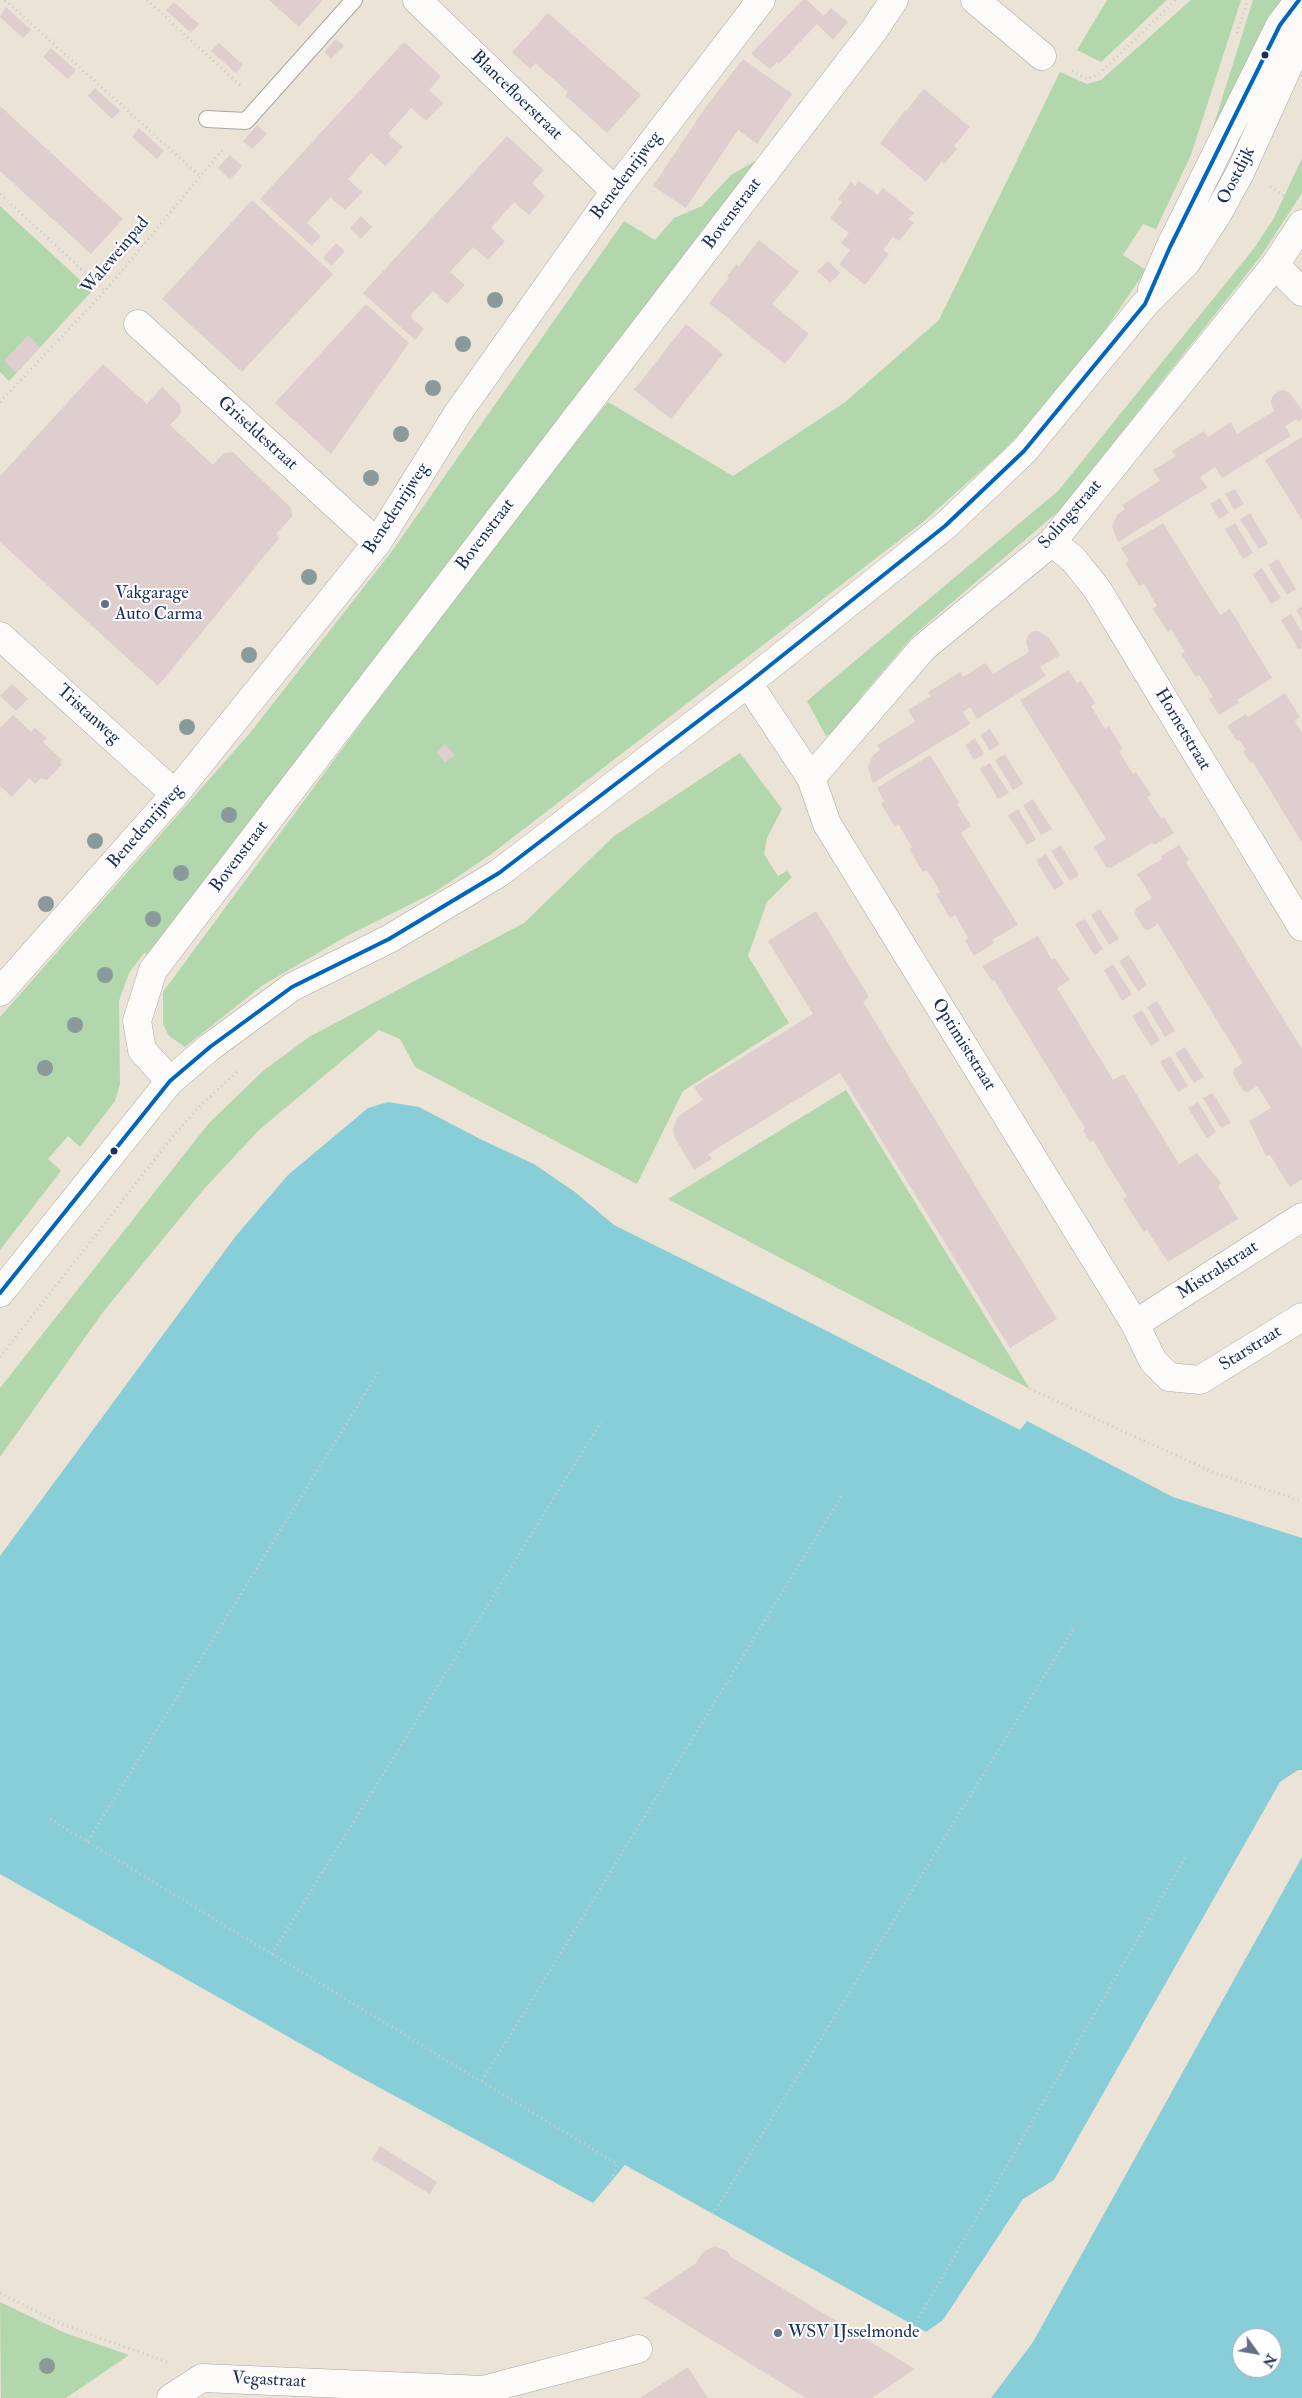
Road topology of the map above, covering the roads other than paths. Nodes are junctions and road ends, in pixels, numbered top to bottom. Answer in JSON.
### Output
{"nodes":[{"id":1,"x":354,"y":0,"type":"edge"},
{"id":2,"x":417,"y":0,"type":"edge"},
{"id":3,"x":761,"y":0,"type":"edge"},
{"id":4,"x":894,"y":0,"type":"edge"},
{"id":5,"x":974,"y":0,"type":"edge"},
{"id":6,"x":1298,"y":0,"type":"edge"},
{"id":7,"x":1302,"y":31,"type":"edge"},
{"id":8,"x":1042,"y":56,"type":"road end"},
{"id":9,"x":207,"y":119,"type":"dead end"},
{"id":10,"x":615,"y":191,"type":"junction"},
{"id":11,"x":1302,"y":224,"type":"edge"},
{"id":12,"x":1275,"y":265,"type":"junction"},
{"id":13,"x":1302,"y":292,"type":"edge"},
{"id":14,"x":1145,"y":304,"type":"junction"},
{"id":15,"x":138,"y":324,"type":"dead end"},
{"id":16,"x":1052,"y":542,"type":"junction"},
{"id":17,"x":377,"y":543,"type":"junction"},
{"id":18,"x":0,"y":636,"type":"edge"},
{"id":19,"x":748,"y":683,"type":"junction"},
{"id":20,"x":811,"y":778,"type":"junction"},
{"id":21,"x":175,"y":794,"type":"junction"},
{"id":22,"x":1302,"y":927,"type":"edge"},
{"id":23,"x":0,"y":992,"type":"edge"},
{"id":24,"x":170,"y":1081,"type":"junction"},
{"id":25,"x":1302,"y":1217,"type":"edge"},
{"id":26,"x":0,"y":1293,"type":"edge"},
{"id":27,"x":1302,"y":1317,"type":"edge"},
{"id":28,"x":1135,"y":1324,"type":"junction"},
{"id":29,"x":1200,"y":1380,"type":"joint"},
{"id":30,"x":638,"y":2349,"type":"dead end"},
{"id":31,"x":485,"y":2394,"type":"edge"},
{"id":32,"x":171,"y":2398,"type":"edge"}],
"edges":[{"from":1,"to":9,"type":"lane"},
{"from":2,"to":10,"type":"street","name":"Blancefloerstraat"},
{"from":3,"to":10,"type":"street","name":"Benedenrijweg"},
{"from":4,"to":24,"type":"street","name":"Bovenstraat"},
{"from":5,"to":8,"type":"street"},
{"from":6,"to":14,"type":"street","name":"Oostdijk"},
{"from":7,"to":14,"type":"street","name":"Oostdijk"},
{"from":10,"to":17,"type":"street","name":"Benedenrijweg"},
{"from":11,"to":12,"type":"street","name":"Solingstraat"},
{"from":12,"to":13,"type":"street"},
{"from":12,"to":16,"type":"street","name":"Solingstraat"},
{"from":14,"to":19,"type":"street","name":"Oostdijk"},
{"from":15,"to":17,"type":"street","name":"Griseldestraat"},
{"from":16,"to":20,"type":"street","name":"Solingstraat"},
{"from":16,"to":22,"type":"street","name":"Hornetstraat"},
{"from":17,"to":21,"type":"street","name":"Benedenrijweg"},
{"from":18,"to":21,"type":"street","name":"Tristanweg"},
{"from":19,"to":20,"type":"street","name":"Optimiststraat"},
{"from":19,"to":24,"type":"street","name":"Oostdijk"},
{"from":20,"to":28,"type":"street","name":"Optimiststraat"},
{"from":21,"to":23,"type":"street","name":"Benedenrijweg"},
{"from":24,"to":26,"type":"street","name":"Oostdijk"},
{"from":25,"to":28,"type":"street","name":"Mistralstraat"},
{"from":27,"to":29,"type":"street","name":"Starstraat"},
{"from":28,"to":29,"type":"street","name":"Optimiststraat"},
{"from":30,"to":31,"type":"street","name":"Vegastraat"},
{"from":31,"to":32,"type":"street","name":"Vegastraat"}]}
